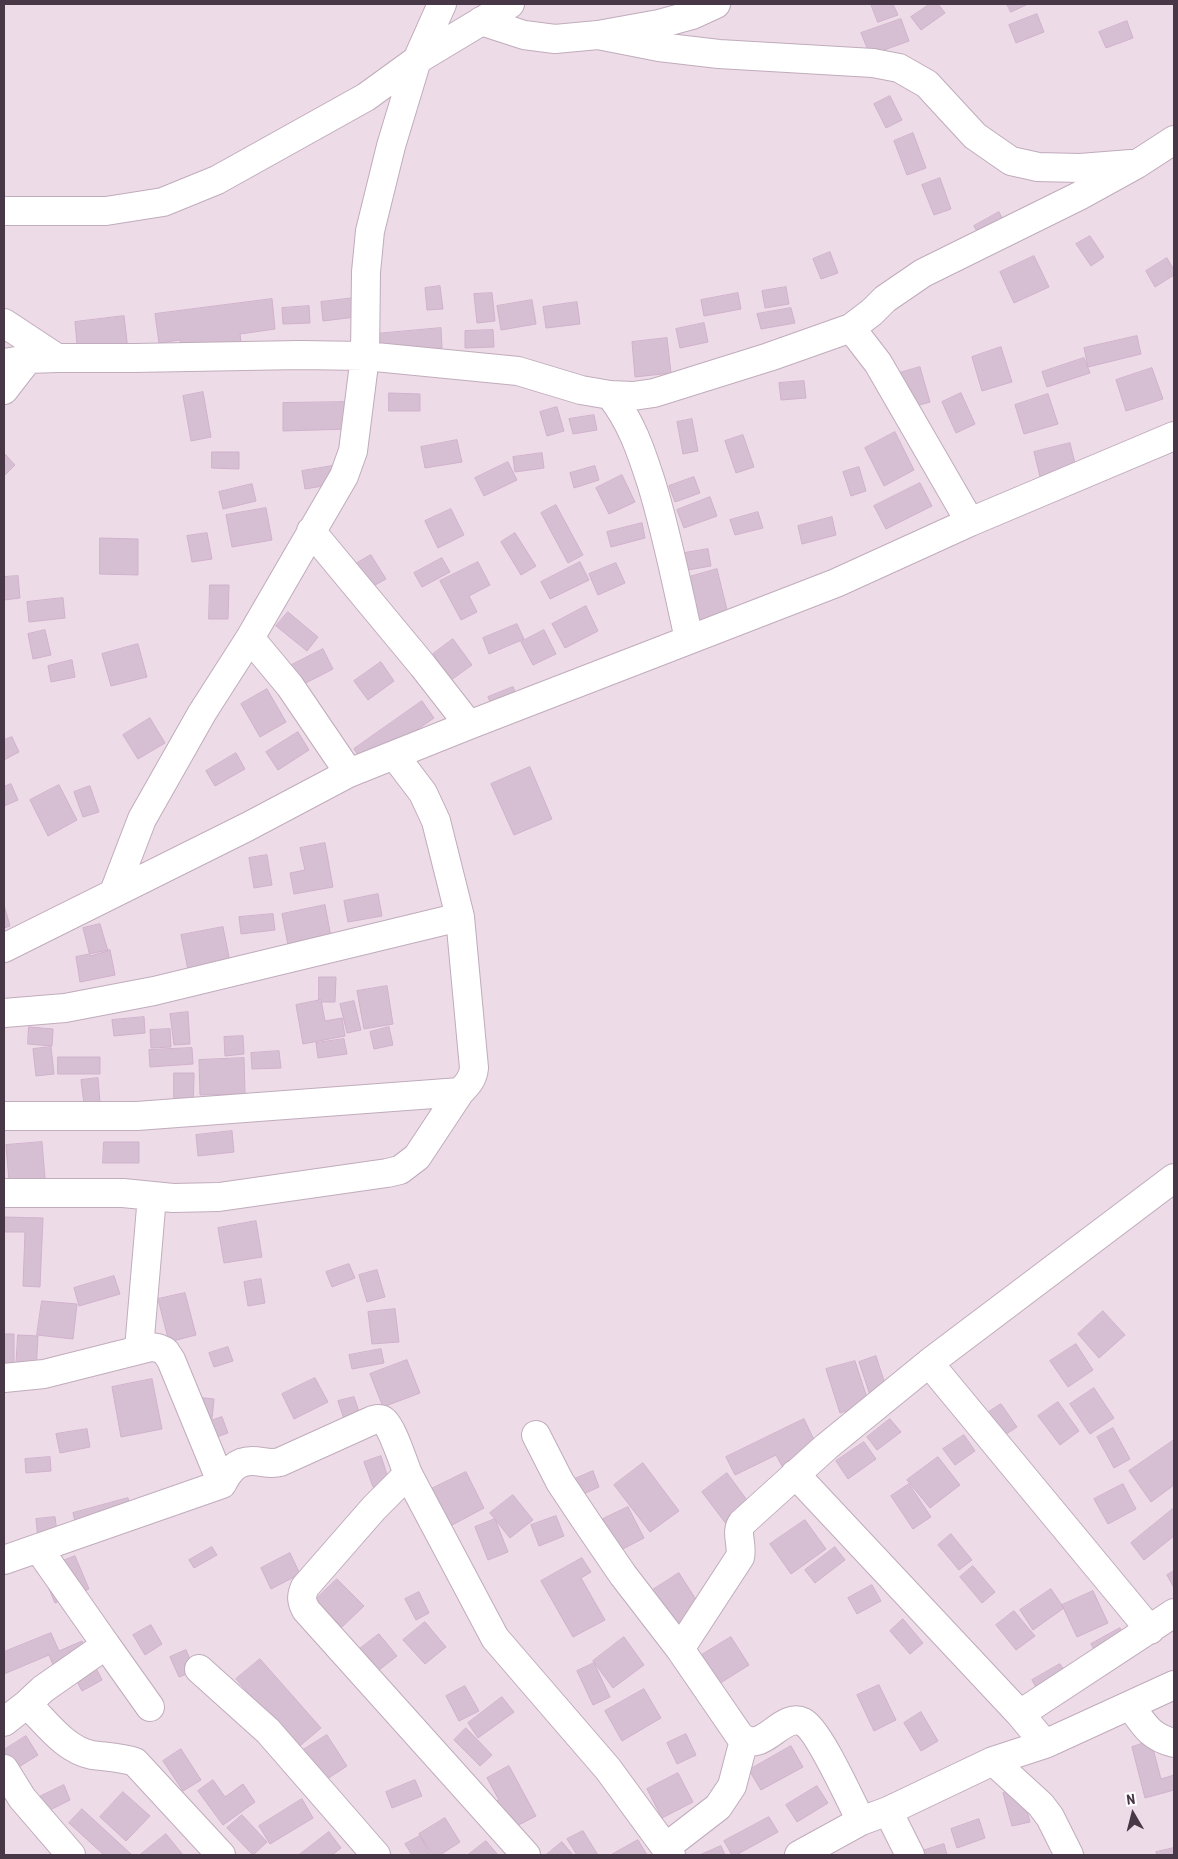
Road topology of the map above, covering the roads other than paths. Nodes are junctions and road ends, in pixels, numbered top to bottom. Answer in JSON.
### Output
{"nodes":[{"id":1,"x":442,"y":4,"type":"edge"},
{"id":2,"x":510,"y":4,"type":"edge"},
{"id":3,"x":716,"y":4,"type":"edge"},
{"id":4,"x":481,"y":21,"type":"junction"},
{"id":5,"x":598,"y":35,"type":"junction"},
{"id":6,"x":417,"y":60,"type":"junction"},
{"id":7,"x":1174,"y":140,"type":"edge"},
{"id":8,"x":1137,"y":164,"type":"junction"},
{"id":9,"x":4,"y":211,"type":"edge"},
{"id":10,"x":4,"y":324,"type":"edge"},
{"id":11,"x":851,"y":328,"type":"junction"},
{"id":12,"x":365,"y":356,"type":"junction"},
{"id":13,"x":57,"y":358,"type":"junction"},
{"id":14,"x":16,"y":361,"type":"edge"},
{"id":15,"x":4,"y":390,"type":"edge"},
{"id":16,"x":610,"y":395,"type":"junction"},
{"id":17,"x":1174,"y":436,"type":"edge"},
{"id":18,"x":970,"y":522,"type":"junction"},
{"id":19,"x":312,"y":531,"type":"junction"},
{"id":20,"x":250,"y":638,"type":"junction"},
{"id":21,"x":689,"y":639,"type":"junction"},
{"id":22,"x":470,"y":725,"type":"junction"},
{"id":23,"x":394,"y":756,"type":"junction"},
{"id":24,"x":349,"y":773,"type":"junction"},
{"id":25,"x":114,"y":892,"type":"junction"},
{"id":26,"x":460,"y":917,"type":"junction"},
{"id":27,"x":4,"y":948,"type":"edge"},
{"id":28,"x":4,"y":1013,"type":"edge"},
{"id":29,"x":460,"y":1092,"type":"junction"},
{"id":30,"x":4,"y":1116,"type":"edge"},
{"id":31,"x":1174,"y":1178,"type":"edge"},
{"id":32,"x":4,"y":1193,"type":"edge"},
{"id":33,"x":152,"y":1196,"type":"junction"},
{"id":34,"x":139,"y":1349,"type":"junction"},
{"id":35,"x":929,"y":1363,"type":"junction"},
{"id":36,"x":4,"y":1378,"type":"edge"},
{"id":37,"x":536,"y":1435,"type":"dead end"},
{"id":38,"x":408,"y":1474,"type":"junction"},
{"id":39,"x":796,"y":1474,"type":"junction"},
{"id":40,"x":222,"y":1484,"type":"junction"},
{"id":41,"x":38,"y":1548,"type":"junction"},
{"id":42,"x":4,"y":1560,"type":"edge"},
{"id":43,"x":1174,"y":1613,"type":"edge"},
{"id":44,"x":1150,"y":1630,"type":"junction"},
{"id":45,"x":106,"y":1645,"type":"junction"},
{"id":46,"x":680,"y":1649,"type":"junction"},
{"id":47,"x":199,"y":1669,"type":"dead end"},
{"id":48,"x":1174,"y":1685,"type":"edge"},
{"id":49,"x":27,"y":1704,"type":"junction"},
{"id":50,"x":1130,"y":1705,"type":"junction"},
{"id":51,"x":150,"y":1707,"type":"dead end"},
{"id":52,"x":1020,"y":1714,"type":"junction"},
{"id":53,"x":4,"y":1722,"type":"edge"},
{"id":54,"x":744,"y":1740,"type":"junction"},
{"id":55,"x":1174,"y":1743,"type":"edge"},
{"id":56,"x":1045,"y":1744,"type":"junction"},
{"id":57,"x":993,"y":1761,"type":"junction"},
{"id":58,"x":4,"y":1769,"type":"edge"},
{"id":59,"x":888,"y":1810,"type":"junction"},
{"id":60,"x":861,"y":1821,"type":"junction"},
{"id":61,"x":669,"y":1851,"type":"edge"},
{"id":62,"x":71,"y":1855,"type":"edge"},
{"id":63,"x":221,"y":1855,"type":"edge"},
{"id":64,"x":376,"y":1855,"type":"edge"},
{"id":65,"x":526,"y":1855,"type":"edge"},
{"id":66,"x":799,"y":1855,"type":"edge"},
{"id":67,"x":910,"y":1855,"type":"edge"},
{"id":68,"x":1069,"y":1855,"type":"edge"}],
"edges":[{"from":1,"to":6,"type":"street"},
{"from":2,"to":4,"type":"street"},
{"from":3,"to":5,"type":"street"},
{"from":4,"to":5,"type":"street"},
{"from":4,"to":6,"type":"street"},
{"from":5,"to":8,"type":"street"},
{"from":6,"to":9,"type":"street"},
{"from":6,"to":12,"type":"street"},
{"from":7,"to":8,"type":"street"},
{"from":8,"to":11,"type":"street"},
{"from":10,"to":13,"type":"street"},
{"from":11,"to":16,"type":"street"},
{"from":11,"to":18,"type":"street"},
{"from":12,"to":13,"type":"street"},
{"from":12,"to":16,"type":"street"},
{"from":12,"to":19,"type":"street"},
{"from":13,"to":14,"type":"street"},
{"from":14,"to":15,"type":"street"},
{"from":16,"to":21,"type":"street"},
{"from":17,"to":18,"type":"street"},
{"from":18,"to":21,"type":"street"},
{"from":19,"to":20,"type":"street"},
{"from":19,"to":22,"type":"street"},
{"from":20,"to":24,"type":"street"},
{"from":20,"to":25,"type":"street"},
{"from":21,"to":22,"type":"street"},
{"from":22,"to":23,"type":"street"},
{"from":23,"to":24,"type":"street"},
{"from":23,"to":26,"type":"street"},
{"from":24,"to":25,"type":"street"},
{"from":25,"to":27,"type":"street"},
{"from":26,"to":28,"type":"street"},
{"from":26,"to":29,"type":"street"},
{"from":29,"to":30,"type":"street"},
{"from":29,"to":33,"type":"street"},
{"from":31,"to":35,"type":"street"},
{"from":32,"to":33,"type":"street"},
{"from":33,"to":34,"type":"street"},
{"from":34,"to":36,"type":"street"},
{"from":34,"to":40,"type":"street"},
{"from":35,"to":39,"type":"street"},
{"from":35,"to":44,"type":"street"},
{"from":37,"to":46,"type":"street"},
{"from":38,"to":40,"type":"street"},
{"from":38,"to":61,"type":"street"},
{"from":38,"to":65,"type":"street"},
{"from":39,"to":46,"type":"street"},
{"from":39,"to":52,"type":"street"},
{"from":40,"to":41,"type":"street"},
{"from":41,"to":42,"type":"street"},
{"from":41,"to":45,"type":"street"},
{"from":43,"to":44,"type":"street"},
{"from":44,"to":52,"type":"street"},
{"from":45,"to":49,"type":"street"},
{"from":45,"to":51,"type":"street"},
{"from":46,"to":54,"type":"street"},
{"from":47,"to":64,"type":"street"},
{"from":48,"to":50,"type":"street"},
{"from":49,"to":53,"type":"street"},
{"from":49,"to":63,"type":"street"},
{"from":50,"to":55,"type":"street"},
{"from":50,"to":56,"type":"street"},
{"from":52,"to":56,"type":"street"},
{"from":54,"to":60,"type":"street"},
{"from":54,"to":61,"type":"street"},
{"from":56,"to":57,"type":"street"},
{"from":57,"to":59,"type":"street"},
{"from":57,"to":68,"type":"street"},
{"from":58,"to":62,"type":"street"},
{"from":59,"to":60,"type":"street"},
{"from":59,"to":67,"type":"street"},
{"from":60,"to":66,"type":"street"}]}
